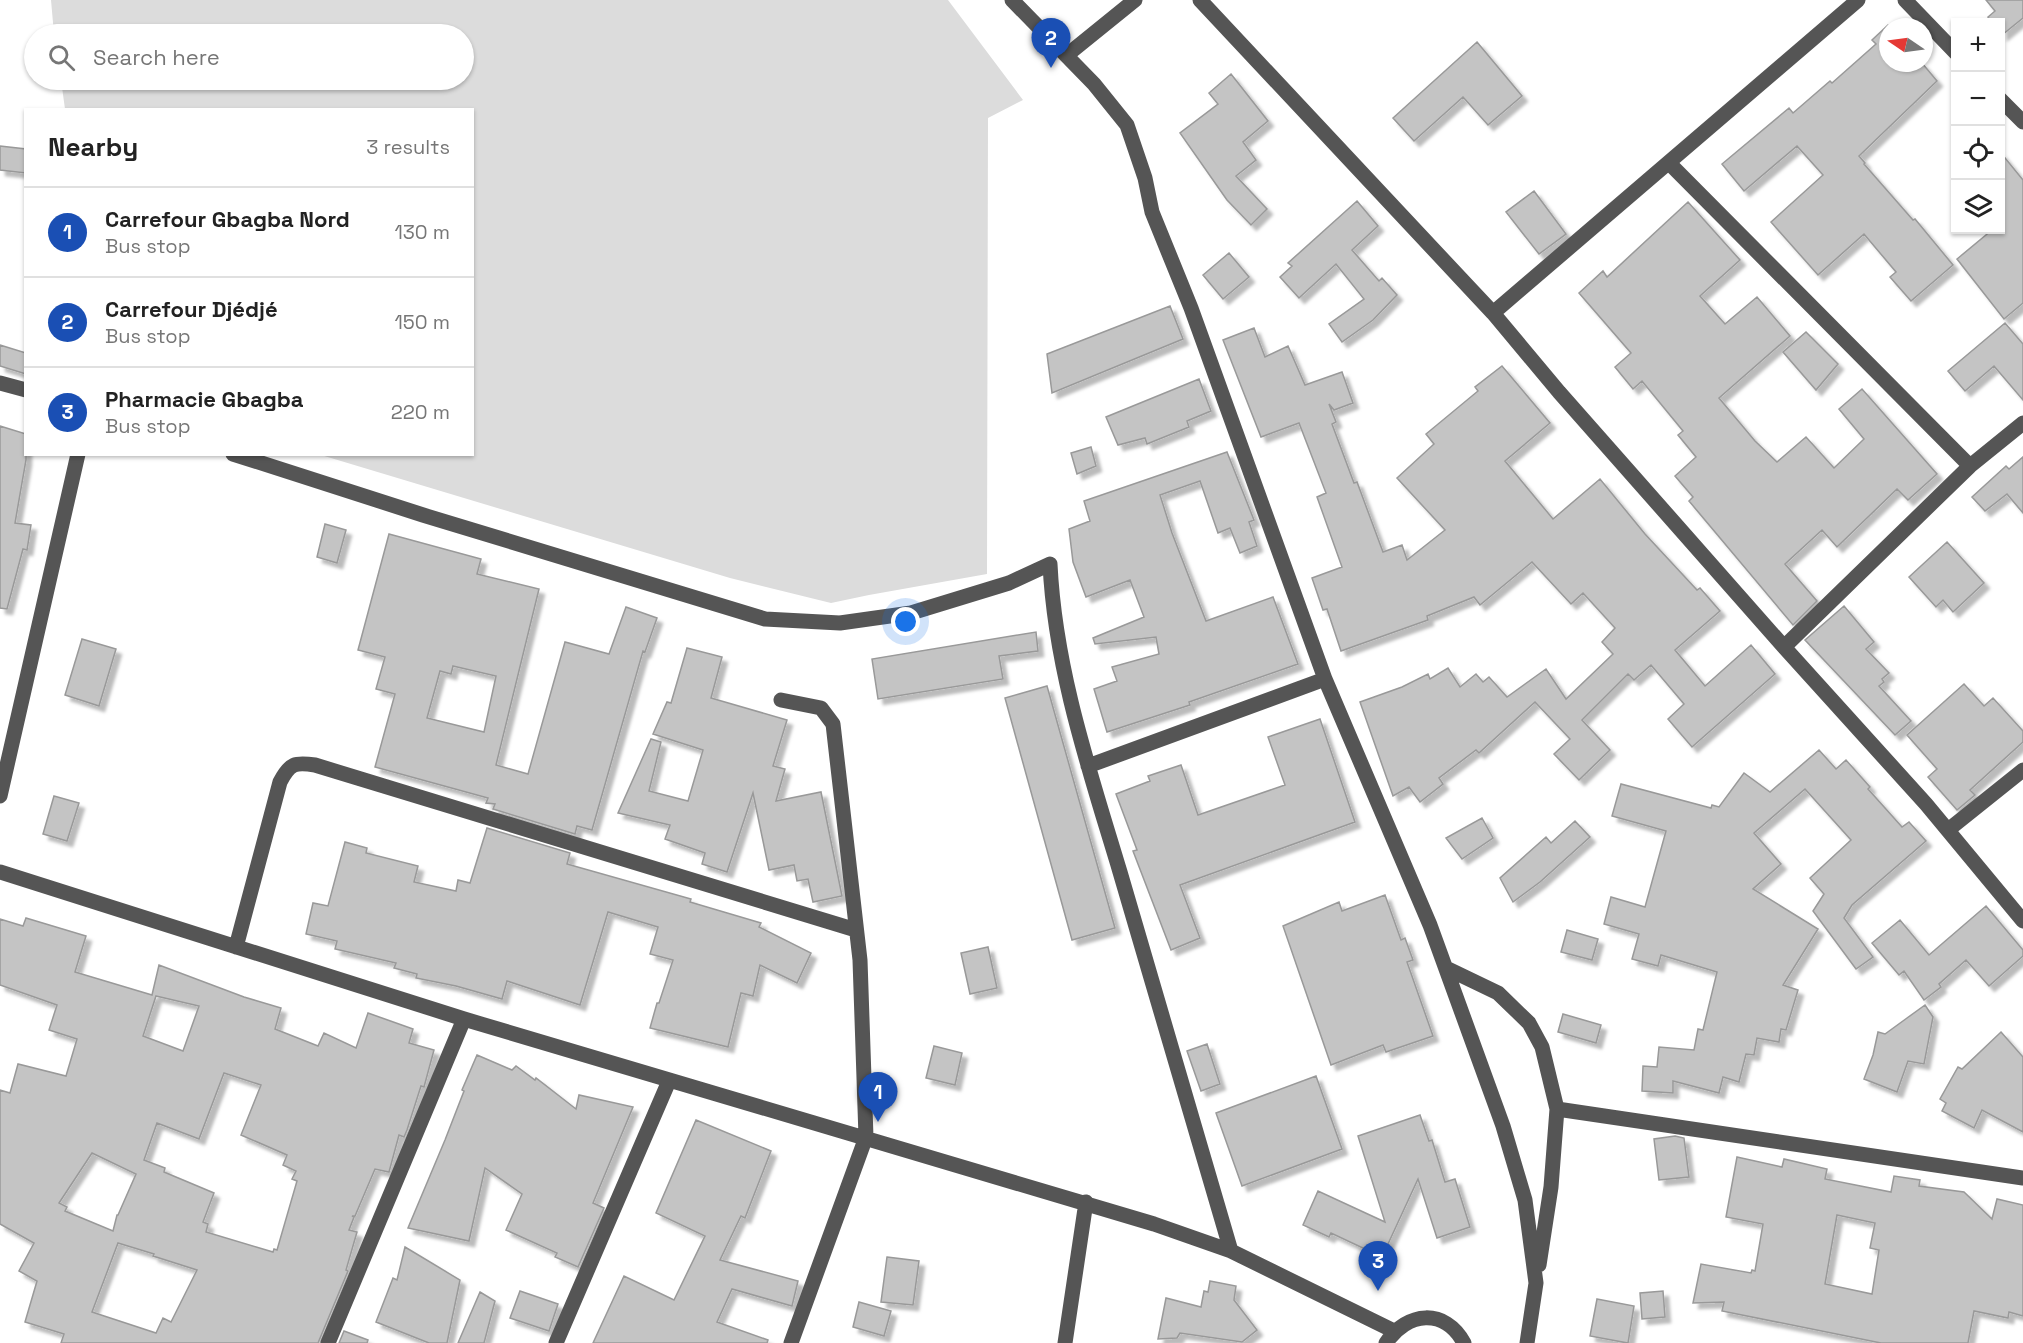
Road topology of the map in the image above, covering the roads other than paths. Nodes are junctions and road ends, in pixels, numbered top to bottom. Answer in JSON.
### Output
{"nodes":[{"id":1,"x":1012,"y":0,"type":"edge"},
{"id":2,"x":1135,"y":0,"type":"edge"},
{"id":3,"x":1200,"y":0,"type":"edge"},
{"id":4,"x":1858,"y":0,"type":"edge"},
{"id":5,"x":1905,"y":0,"type":"edge"},
{"id":6,"x":1951,"y":47,"type":"edge"},
{"id":7,"x":1067,"y":56,"type":"junction"},
{"id":8,"x":2005,"y":103,"type":"edge"},
{"id":9,"x":2023,"y":122,"type":"edge"},
{"id":10,"x":1669,"y":163,"type":"junction"},
{"id":11,"x":1493,"y":313,"type":"junction"},
{"id":12,"x":0,"y":383,"type":"edge"},
{"id":13,"x":24,"y":389,"type":"edge"},
{"id":14,"x":2023,"y":423,"type":"edge"},
{"id":15,"x":78,"y":456,"type":"edge"},
{"id":16,"x":239,"y":456,"type":"edge"},
{"id":17,"x":1970,"y":466,"type":"junction"},
{"id":18,"x":1784,"y":647,"type":"junction"},
{"id":19,"x":1325,"y":679,"type":"junction"},
{"id":20,"x":781,"y":700,"type":"dead end"},
{"id":21,"x":1088,"y":766,"type":"junction"},
{"id":22,"x":2023,"y":770,"type":"edge"},
{"id":23,"x":0,"y":796,"type":"edge"},
{"id":24,"x":1948,"y":830,"type":"junction"},
{"id":25,"x":0,"y":872,"type":"edge"},
{"id":26,"x":2023,"y":921,"type":"edge"},
{"id":27,"x":856,"y":930,"type":"junction"},
{"id":28,"x":236,"y":947,"type":"junction"},
{"id":29,"x":1446,"y":968,"type":"junction"},
{"id":30,"x":464,"y":1019,"type":"junction"},
{"id":31,"x":669,"y":1081,"type":"junction"},
{"id":32,"x":1557,"y":1109,"type":"junction"},
{"id":33,"x":866,"y":1137,"type":"junction"},
{"id":34,"x":2023,"y":1178,"type":"edge"},
{"id":35,"x":1086,"y":1202,"type":"junction"},
{"id":36,"x":1231,"y":1251,"type":"junction"},
{"id":37,"x":1536,"y":1283,"type":"junction"},
{"id":38,"x":1390,"y":1337,"type":"edge"},
{"id":39,"x":328,"y":1343,"type":"edge"},
{"id":40,"x":556,"y":1343,"type":"edge"},
{"id":41,"x":791,"y":1343,"type":"edge"},
{"id":42,"x":1065,"y":1343,"type":"edge"},
{"id":43,"x":1464,"y":1343,"type":"edge"},
{"id":44,"x":1527,"y":1343,"type":"edge"}],
"edges":[{"from":1,"to":7,"type":"street"},
{"from":2,"to":7,"type":"street"},
{"from":3,"to":11,"type":"street"},
{"from":4,"to":10,"type":"street"},
{"from":5,"to":6,"type":"street"},
{"from":7,"to":19,"type":"street"},
{"from":8,"to":9,"type":"street"},
{"from":10,"to":11,"type":"street"},
{"from":10,"to":17,"type":"street"},
{"from":11,"to":18,"type":"street"},
{"from":12,"to":13,"type":"street"},
{"from":14,"to":17,"type":"street"},
{"from":15,"to":23,"type":"street"},
{"from":16,"to":21,"type":"street"},
{"from":17,"to":18,"type":"street"},
{"from":18,"to":24,"type":"street"},
{"from":19,"to":21,"type":"street"},
{"from":19,"to":29,"type":"street"},
{"from":20,"to":27,"type":"street"},
{"from":21,"to":36,"type":"street"},
{"from":22,"to":24,"type":"street"},
{"from":24,"to":26,"type":"street"},
{"from":25,"to":28,"type":"street"},
{"from":27,"to":28,"type":"street"},
{"from":27,"to":33,"type":"street"},
{"from":28,"to":30,"type":"street"},
{"from":29,"to":32,"type":"street"},
{"from":29,"to":37,"type":"street"},
{"from":30,"to":31,"type":"street"},
{"from":30,"to":39,"type":"street"},
{"from":31,"to":33,"type":"street"},
{"from":31,"to":40,"type":"street"},
{"from":32,"to":34,"type":"street"},
{"from":32,"to":37,"type":"street"},
{"from":33,"to":35,"type":"street"},
{"from":33,"to":41,"type":"street"},
{"from":35,"to":36,"type":"street"},
{"from":35,"to":42,"type":"street"},
{"from":36,"to":38,"type":"street"},
{"from":37,"to":44,"type":"street"},
{"from":38,"to":43,"type":"street"}]}
